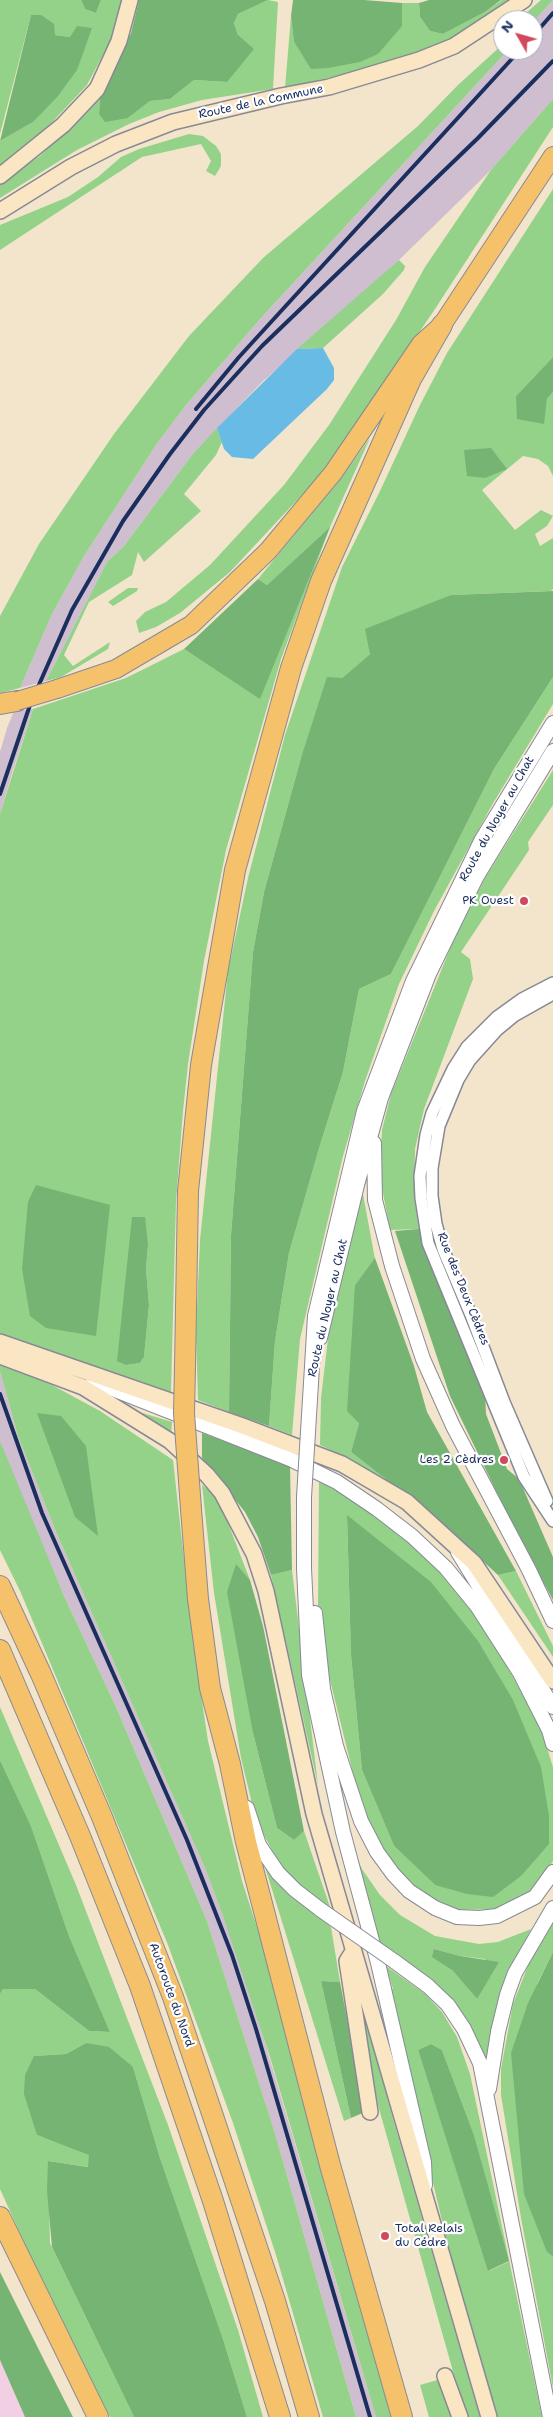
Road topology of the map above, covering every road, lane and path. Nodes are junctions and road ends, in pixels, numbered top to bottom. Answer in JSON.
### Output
{"nodes":[{"id":1,"x":130,"y":0,"type":"edge"},
{"id":2,"x":524,"y":0,"type":"edge"},
{"id":3,"x":553,"y":156,"type":"edge"},
{"id":4,"x":0,"y":176,"type":"edge"},
{"id":5,"x":0,"y":211,"type":"edge"},
{"id":6,"x":442,"y":325,"type":"junction"},
{"id":7,"x":6,"y":702,"type":"edge"},
{"id":8,"x":553,"y":723,"type":"edge"},
{"id":9,"x":553,"y":751,"type":"edge"},
{"id":10,"x":553,"y":983,"type":"edge"},
{"id":11,"x":553,"y":994,"type":"edge"},
{"id":12,"x":381,"y":1098,"type":"junction"},
{"id":13,"x":0,"y":1342,"type":"edge"},
{"id":14,"x":0,"y":1356,"type":"edge"},
{"id":15,"x":311,"y":1382,"type":"junction"},
{"id":16,"x":83,"y":1387,"type":"junction"},
{"id":17,"x":553,"y":1514,"type":"edge"},
{"id":18,"x":553,"y":1521,"type":"edge"},
{"id":19,"x":454,"y":1545,"type":"junction"},
{"id":20,"x":304,"y":1568,"type":"junction"},
{"id":21,"x":0,"y":1586,"type":"edge"},
{"id":22,"x":553,"y":1622,"type":"edge"},
{"id":23,"x":0,"y":1650,"type":"edge"},
{"id":24,"x":553,"y":1681,"type":"edge"},
{"id":25,"x":553,"y":1707,"type":"edge"},
{"id":26,"x":553,"y":1744,"type":"edge"},
{"id":27,"x":230,"y":1764,"type":"junction"},
{"id":28,"x":553,"y":1872,"type":"edge"},
{"id":29,"x":553,"y":1908,"type":"edge"},
{"id":30,"x":353,"y":1952,"type":"junction"},
{"id":31,"x":488,"y":2098,"type":"junction"},
{"id":32,"x":370,"y":2112,"type":"dead end"},
{"id":33,"x":427,"y":2206,"type":"junction"},
{"id":34,"x":0,"y":2217,"type":"edge"},
{"id":35,"x":446,"y":2376,"type":"dead end"},
{"id":36,"x":98,"y":2417,"type":"edge"},
{"id":37,"x":280,"y":2417,"type":"edge"},
{"id":38,"x":309,"y":2417,"type":"edge"},
{"id":39,"x":402,"y":2417,"type":"edge"},
{"id":40,"x":460,"y":2417,"type":"edge"},
{"id":41,"x":489,"y":2417,"type":"edge"},
{"id":42,"x":550,"y":2417,"type":"edge"}],
"edges":[{"from":1,"to":4,"type":"main road"},
{"from":2,"to":5,"type":"main road","name":"Route de la Commune"},
{"from":3,"to":6,"type":"main road"},
{"from":6,"to":7,"type":"main road","bridge":true},
{"from":6,"to":27,"type":"highway","bridge":true},
{"from":8,"to":15,"type":"street","name":"Route du Noyer au Chat"},
{"from":9,"to":12,"type":"street","name":"Route du Noyer au Chat"},
{"from":10,"to":18,"type":"street","name":"Rue des Deux Cèdres"},
{"from":11,"to":17,"type":"street","name":"Rue des Deux Cèdres"},
{"from":12,"to":15,"type":"street","name":"Route du Noyer au Chat"},
{"from":12,"to":22,"type":"street"},
{"from":13,"to":19,"type":"main road"},
{"from":14,"to":16,"type":"main road"},
{"from":15,"to":20,"type":"street","bridge":true},
{"from":16,"to":26,"type":"street"},
{"from":16,"to":30,"type":"main road"},
{"from":19,"to":24,"type":"main road"},
{"from":19,"to":25,"type":"street"},
{"from":20,"to":28,"type":"street"},
{"from":20,"to":33,"type":"street"},
{"from":21,"to":38,"type":"highway","name":"Autoroute du Nord"},
{"from":23,"to":37,"type":"highway"},
{"from":27,"to":31,"type":"street","bridge":true},
{"from":27,"to":39,"type":"highway"},
{"from":29,"to":31,"type":"street"},
{"from":30,"to":32,"type":"main road"},
{"from":30,"to":33,"type":"main road"},
{"from":31,"to":42,"type":"street"},
{"from":33,"to":41,"type":"main road"},
{"from":34,"to":36,"type":"highway"},
{"from":35,"to":40,"type":"main road"}]}
